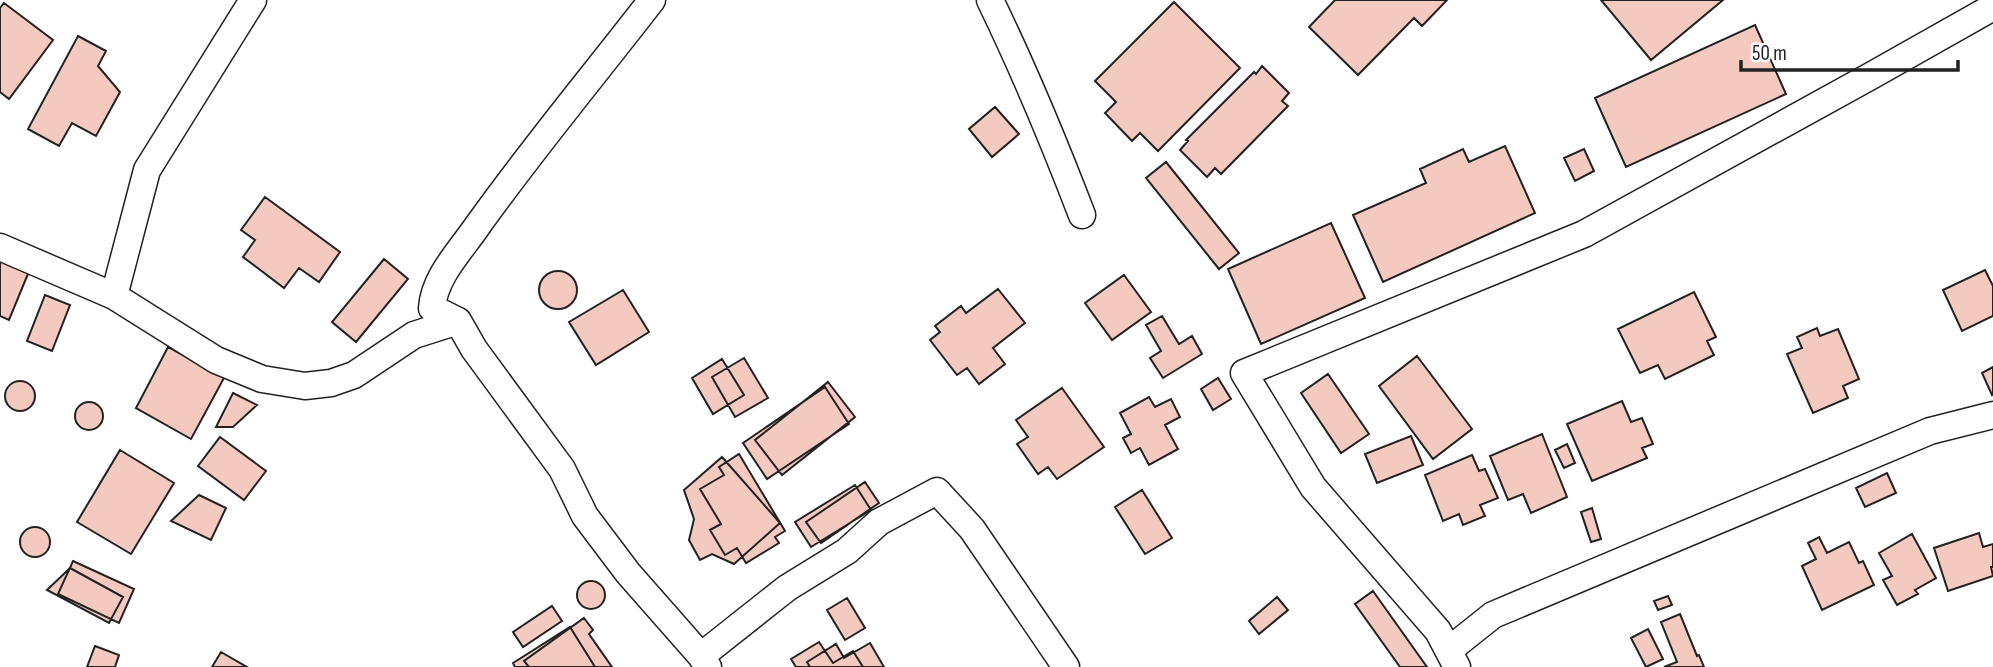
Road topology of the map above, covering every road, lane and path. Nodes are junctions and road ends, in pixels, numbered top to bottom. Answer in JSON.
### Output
{"nodes":[{"id":1,"x":253,"y":0,"type":"edge"},
{"id":2,"x":652,"y":0,"type":"edge"},
{"id":3,"x":990,"y":0,"type":"edge"},
{"id":4,"x":1993,"y":7,"type":"edge"},
{"id":5,"x":1082,"y":215,"type":"dead end"},
{"id":6,"x":0,"y":247,"type":"edge"},
{"id":7,"x":114,"y":296,"type":"junction"},
{"id":8,"x":432,"y":308,"type":"junction"},
{"id":9,"x":458,"y":321,"type":"junction"},
{"id":10,"x":414,"y":335,"type":"junction"},
{"id":11,"x":1993,"y":415,"type":"edge"},
{"id":12,"x":1453,"y":659,"type":"edge"},
{"id":13,"x":704,"y":661,"type":"edge"},
{"id":14,"x":1066,"y":667,"type":"edge"}],
"edges":[{"from":1,"to":7,"type":"street"},
{"from":2,"to":8,"type":"street"},
{"from":3,"to":5,"type":"street"},
{"from":4,"to":12,"type":"street"},
{"from":6,"to":7,"type":"street"},
{"from":7,"to":10,"type":"street"},
{"from":8,"to":9,"type":"street"},
{"from":8,"to":10,"type":"street"},
{"from":9,"to":10,"type":"street"},
{"from":9,"to":13,"type":"street"},
{"from":11,"to":12,"type":"street"},
{"from":13,"to":14,"type":"street"}]}
